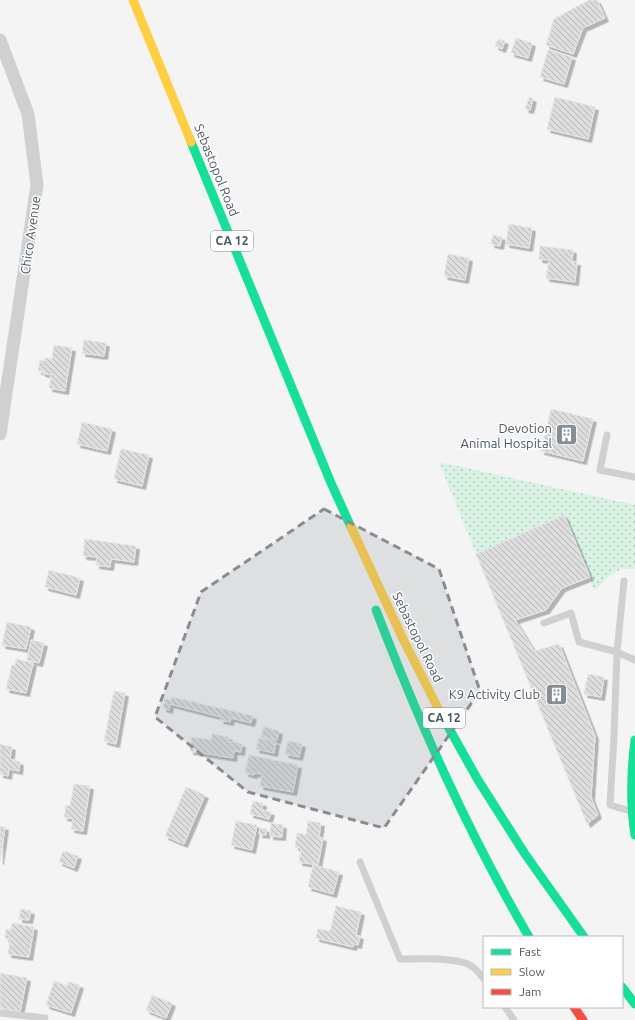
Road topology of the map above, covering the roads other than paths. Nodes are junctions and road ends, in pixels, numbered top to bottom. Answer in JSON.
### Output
{"nodes":[{"id":1,"x":133,"y":0,"type":"edge"},
{"id":2,"x":0,"y":40,"type":"edge"},
{"id":3,"x":0,"y":434,"type":"edge"},
{"id":4,"x":607,"y":435,"type":"dead end"},
{"id":5,"x":635,"y":477,"type":"edge"},
{"id":6,"x":331,"y":483,"type":"junction"},
{"id":7,"x":364,"y":577,"type":"dead end"},
{"id":8,"x":624,"y":581,"type":"dead end"},
{"id":9,"x":372,"y":598,"type":"dead end"},
{"id":10,"x":544,"y":623,"type":"dead end"},
{"id":11,"x":617,"y":652,"type":"junction"},
{"id":12,"x":635,"y":660,"type":"edge"},
{"id":13,"x":635,"y":740,"type":"edge"},
{"id":14,"x":632,"y":812,"type":"junction"},
{"id":15,"x":635,"y":835,"type":"edge"},
{"id":16,"x":360,"y":862,"type":"dead end"},
{"id":17,"x":528,"y":936,"type":"edge"},
{"id":18,"x":583,"y":936,"type":"edge"},
{"id":19,"x":483,"y":978,"type":"edge"},
{"id":20,"x":623,"y":988,"type":"edge"},
{"id":21,"x":635,"y":1004,"type":"edge"},
{"id":22,"x":506,"y":1008,"type":"edge"},
{"id":23,"x":575,"y":1008,"type":"edge"},
{"id":24,"x":0,"y":1013,"type":"edge"},
{"id":25,"x":45,"y":1018,"type":"dead end"},
{"id":26,"x":514,"y":1020,"type":"edge"},
{"id":27,"x":583,"y":1020,"type":"edge"}],
"edges":[{"from":1,"to":6,"type":"main road","name":"Sebastopol Road","number":"CA 12"},
{"from":2,"to":3,"type":"street","name":"Chico Avenue"},
{"from":4,"to":5,"type":"lane"},
{"from":6,"to":7,"type":"main road","name":"Sebastopol Road","number":"CA 12"},
{"from":6,"to":18,"type":"main road","name":"Sebastopol Road","number":"CA 12"},
{"from":8,"to":11,"type":"lane"},
{"from":9,"to":17,"type":"main road","name":"Sebastopol Road","number":"CA 12"},
{"from":10,"to":11,"type":"lane"},
{"from":11,"to":12,"type":"lane"},
{"from":11,"to":14,"type":"lane"},
{"from":13,"to":14,"type":"main road"},
{"from":14,"to":15,"type":"main road"},
{"from":16,"to":19,"type":"lane"},
{"from":20,"to":21,"type":"main road"},
{"from":22,"to":26,"type":"lane"},
{"from":23,"to":27,"type":"main road"},
{"from":24,"to":25,"type":"lane"}]}
